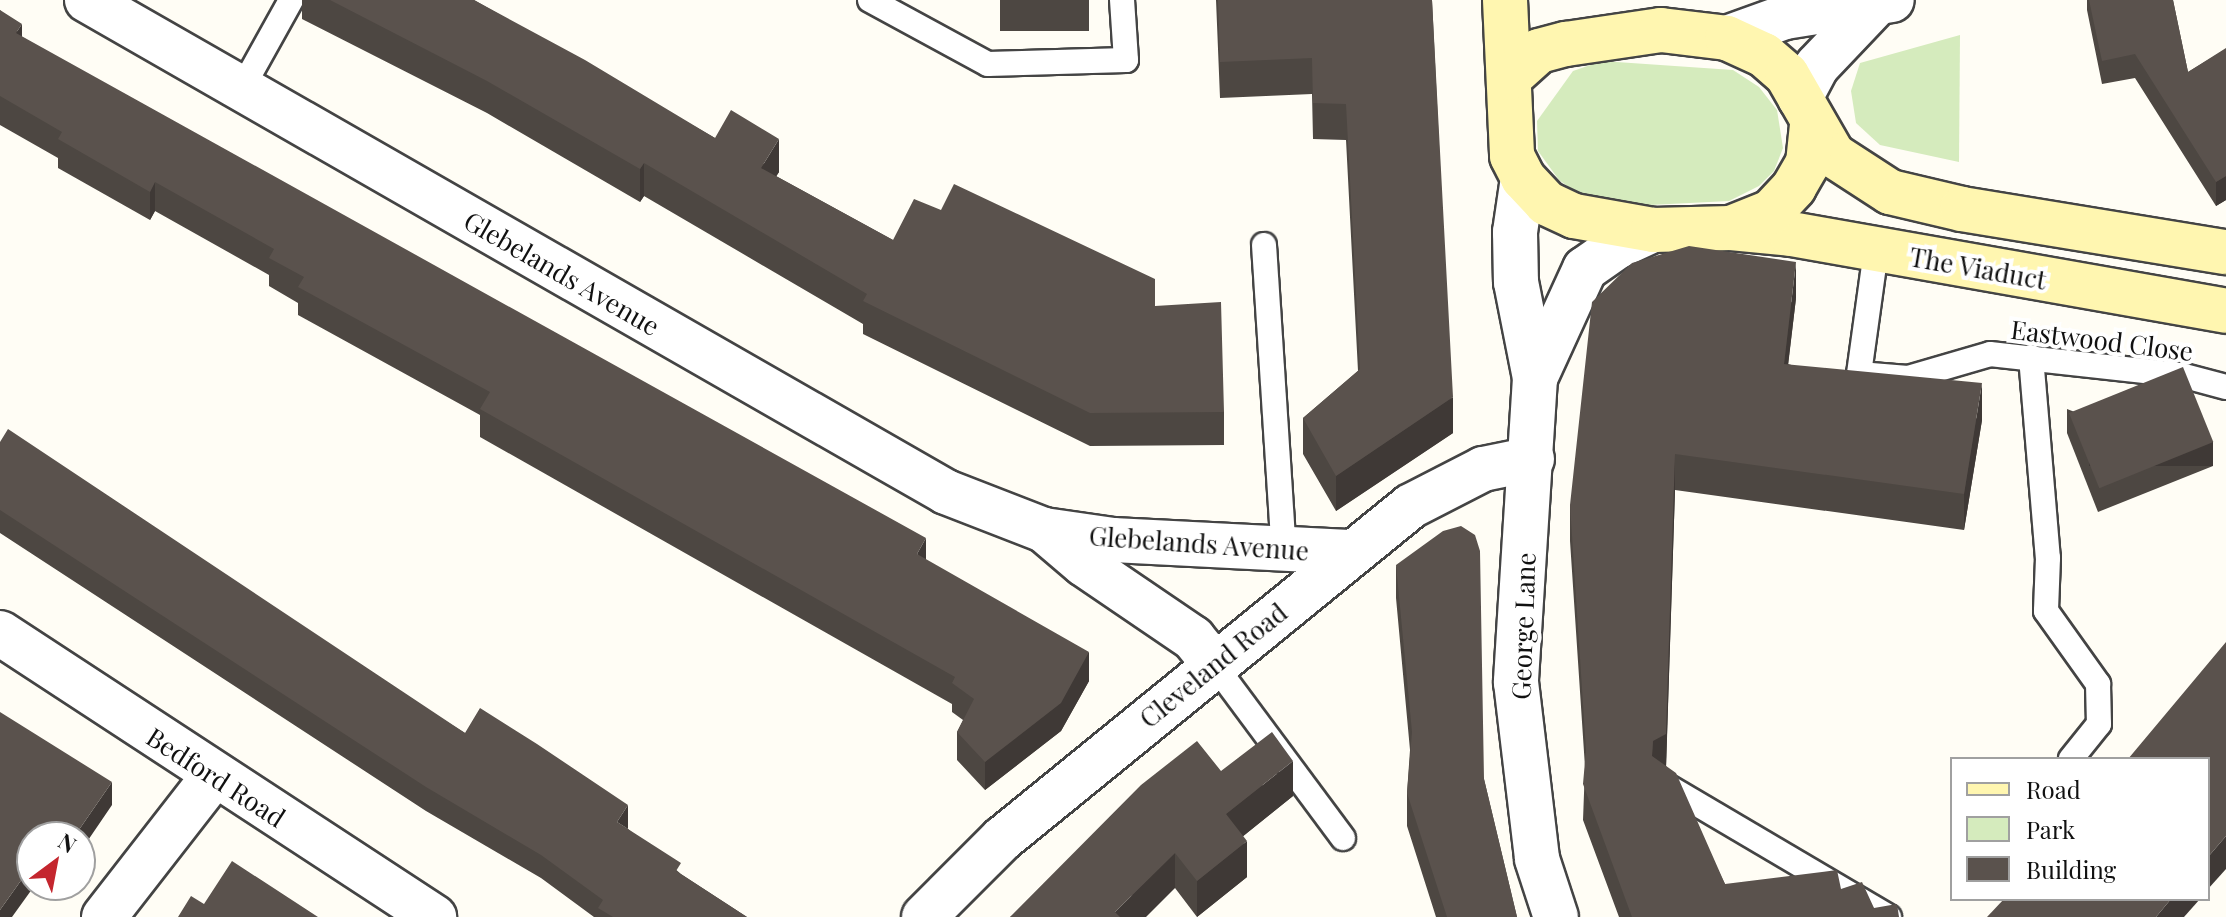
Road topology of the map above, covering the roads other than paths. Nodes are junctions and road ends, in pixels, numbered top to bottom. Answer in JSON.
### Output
{"nodes":[{"id":1,"x":87,"y":0,"type":"edge"},
{"id":2,"x":291,"y":0,"type":"edge"},
{"id":3,"x":870,"y":0,"type":"edge"},
{"id":4,"x":1122,"y":0,"type":"edge"},
{"id":5,"x":1505,"y":0,"type":"edge"},
{"id":6,"x":1884,"y":2,"type":"edge"},
{"id":7,"x":1657,"y":15,"type":"edge"},
{"id":8,"x":1727,"y":38,"type":"junction"},
{"id":9,"x":1509,"y":78,"type":"junction"},
{"id":10,"x":241,"y":90,"type":"junction"},
{"id":11,"x":1806,"y":112,"type":"junction"},
{"id":12,"x":1523,"y":178,"type":"junction"},
{"id":13,"x":1731,"y":228,"type":"junction"},
{"id":14,"x":1653,"y":230,"type":"junction"},
{"id":15,"x":1264,"y":245,"type":"dead end"},
{"id":16,"x":1876,"y":251,"type":"junction"},
{"id":17,"x":2226,"y":252,"type":"edge"},
{"id":18,"x":2226,"y":311,"type":"edge"},
{"id":19,"x":2031,"y":357,"type":"junction"},
{"id":20,"x":1535,"y":378,"type":"junction"},
{"id":21,"x":2226,"y":387,"type":"edge"},
{"id":22,"x":1532,"y":459,"type":"junction"},
{"id":23,"x":1044,"y":530,"type":"junction"},
{"id":24,"x":1284,"y":551,"type":"junction"},
{"id":25,"x":1354,"y":552,"type":"junction"},
{"id":26,"x":0,"y":633,"type":"edge"},
{"id":27,"x":1213,"y":663,"type":"junction"},
{"id":28,"x":2073,"y":757,"type":"edge"},
{"id":29,"x":213,"y":777,"type":"junction"},
{"id":30,"x":1665,"y":785,"type":"edge"},
{"id":31,"x":1343,"y":838,"type":"dead end"},
{"id":32,"x":104,"y":917,"type":"edge"},
{"id":33,"x":434,"y":917,"type":"edge"},
{"id":34,"x":924,"y":917,"type":"edge"},
{"id":35,"x":1556,"y":917,"type":"edge"},
{"id":36,"x":1889,"y":917,"type":"edge"}],
"edges":[{"from":1,"to":10,"type":"street","name":"Glebelands Avenue"},
{"from":2,"to":10,"type":"lane"},
{"from":3,"to":4,"type":"lane"},
{"from":5,"to":9,"type":"main road"},
{"from":6,"to":8,"type":"street"},
{"from":6,"to":11,"type":"street"},
{"from":7,"to":8,"type":"main road"},
{"from":7,"to":9,"type":"main road"},
{"from":8,"to":11,"type":"main road"},
{"from":9,"to":12,"type":"main road"},
{"from":10,"to":23,"type":"street","name":"Glebelands Avenue"},
{"from":11,"to":13,"type":"main road"},
{"from":11,"to":17,"type":"main road"},
{"from":12,"to":14,"type":"main road"},
{"from":12,"to":20,"type":"street","name":"George Lane"},
{"from":13,"to":14,"type":"main road"},
{"from":13,"to":16,"type":"main road","name":"The Viaduct"},
{"from":14,"to":20,"type":"street","name":"George Lane"},
{"from":15,"to":24,"type":"lane"},
{"from":16,"to":18,"type":"main road","name":"The Viaduct"},
{"from":16,"to":19,"type":"lane","name":"Eastwood Close"},
{"from":19,"to":21,"type":"lane","name":"Eastwood Close"},
{"from":19,"to":28,"type":"lane"},
{"from":20,"to":22,"type":"street","name":"George Lane"},
{"from":22,"to":25,"type":"street","name":"Cleveland Road"},
{"from":22,"to":35,"type":"street","name":"George Lane"},
{"from":23,"to":24,"type":"street","name":"Glebelands Avenue"},
{"from":23,"to":27,"type":"street","name":"Glebelands Avenue"},
{"from":24,"to":25,"type":"street","name":"Glebelands Avenue"},
{"from":25,"to":27,"type":"street","name":"Cleveland Road"},
{"from":26,"to":29,"type":"street","name":"Bedford Road"},
{"from":27,"to":31,"type":"lane"},
{"from":27,"to":34,"type":"street","name":"Cleveland Road"},
{"from":29,"to":32,"type":"street"},
{"from":29,"to":33,"type":"street","name":"Bedford Road"},
{"from":30,"to":36,"type":"lane"}]}
